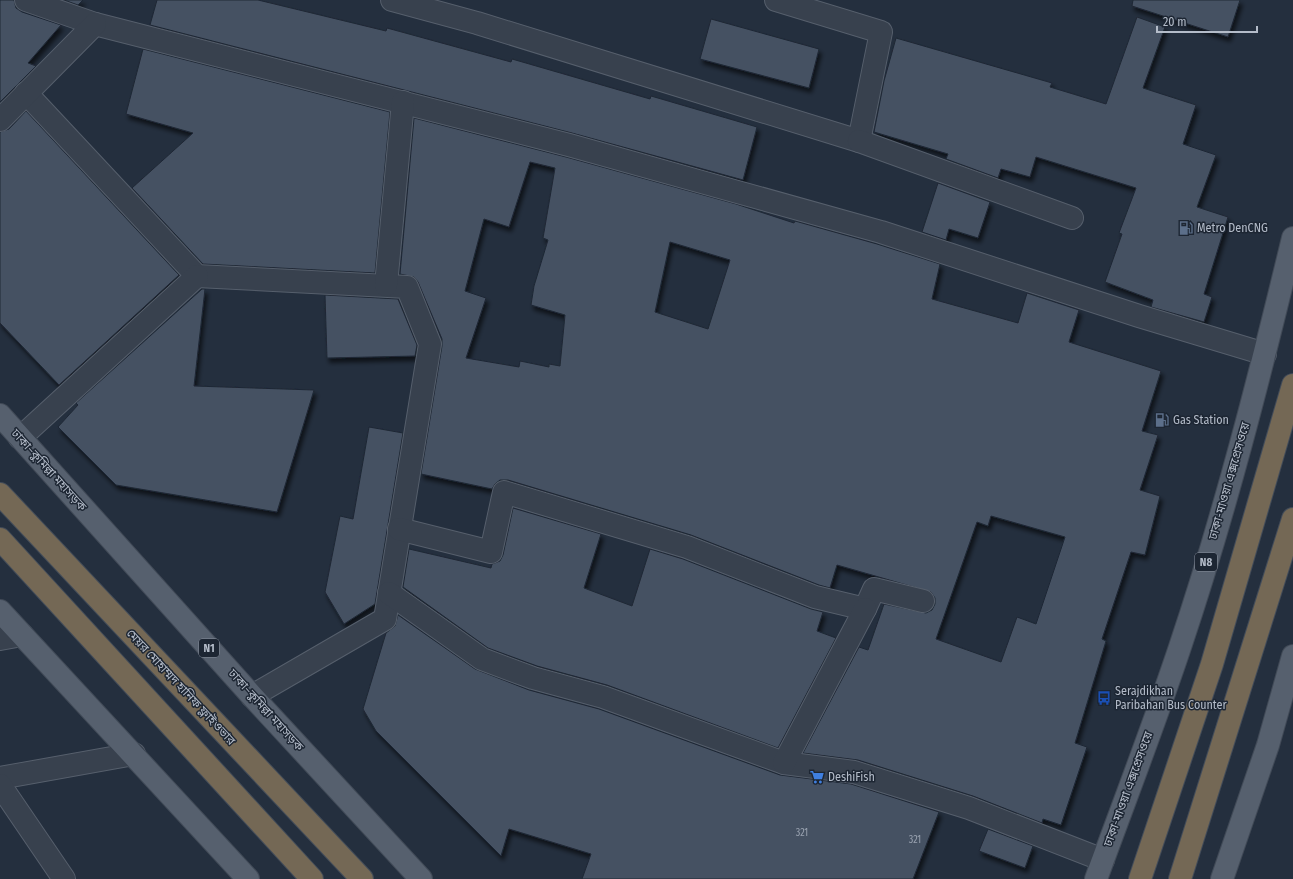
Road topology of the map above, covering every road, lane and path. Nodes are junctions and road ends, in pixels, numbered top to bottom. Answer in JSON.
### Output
{"nodes":[{"id":1,"x":26,"y":0,"type":"edge"},
{"id":2,"x":392,"y":0,"type":"edge"},
{"id":3,"x":776,"y":0,"type":"edge"},
{"id":4,"x":95,"y":24,"type":"junction"},
{"id":5,"x":26,"y":93,"type":"junction"},
{"id":6,"x":403,"y":102,"type":"junction"},
{"id":7,"x":0,"y":120,"type":"edge"},
{"id":8,"x":859,"y":141,"type":"junction"},
{"id":9,"x":1072,"y":218,"type":"dead end"},
{"id":10,"x":1293,"y":238,"type":"edge"},
{"id":11,"x":197,"y":276,"type":"junction"},
{"id":12,"x":386,"y":285,"type":"junction"},
{"id":13,"x":1265,"y":354,"type":"junction"},
{"id":14,"x":1293,"y":385,"type":"edge"},
{"id":15,"x":0,"y":415,"type":"edge"},
{"id":16,"x":20,"y":438,"type":"junction"},
{"id":17,"x":0,"y":494,"type":"edge"},
{"id":18,"x":1293,"y":519,"type":"edge"},
{"id":19,"x":400,"y":529,"type":"junction"},
{"id":20,"x":0,"y":539,"type":"edge"},
{"id":21,"x":389,"y":593,"type":"junction"},
{"id":22,"x":923,"y":600,"type":"dead end"},
{"id":23,"x":865,"y":609,"type":"junction"},
{"id":24,"x":0,"y":611,"type":"edge"},
{"id":25,"x":22,"y":635,"type":"junction"},
{"id":26,"x":0,"y":639,"type":"edge"},
{"id":27,"x":1293,"y":656,"type":"edge"},
{"id":28,"x":252,"y":696,"type":"junction"},
{"id":29,"x":134,"y":754,"type":"junction"},
{"id":30,"x":784,"y":763,"type":"junction"},
{"id":31,"x":0,"y":778,"type":"edge"},
{"id":32,"x":0,"y":785,"type":"edge"},
{"id":33,"x":1099,"y":869,"type":"edge"},
{"id":34,"x":64,"y":879,"type":"edge"},
{"id":35,"x":248,"y":879,"type":"edge"},
{"id":36,"x":312,"y":879,"type":"edge"},
{"id":37,"x":362,"y":879,"type":"edge"},
{"id":38,"x":421,"y":879,"type":"edge"},
{"id":39,"x":1140,"y":879,"type":"edge"},
{"id":40,"x":1180,"y":879,"type":"edge"},
{"id":41,"x":1222,"y":879,"type":"edge"}],
"edges":[{"from":1,"to":4,"type":"street"},
{"from":2,"to":8,"type":"street"},
{"from":3,"to":8,"type":"street"},
{"from":4,"to":5,"type":"street"},
{"from":4,"to":6,"type":"street"},
{"from":5,"to":7,"type":"street"},
{"from":5,"to":11,"type":"street"},
{"from":6,"to":12,"type":"street"},
{"from":6,"to":13,"type":"street"},
{"from":8,"to":9,"type":"street"},
{"from":10,"to":13,"type":"main road","name":"ঢাকা-মাওয়া এক্সপ্রেসওয়ে","number":"N8"},
{"from":11,"to":12,"type":"street"},
{"from":11,"to":16,"type":"street"},
{"from":12,"to":19,"type":"street"},
{"from":13,"to":33,"type":"main road","name":"ঢাকা-মাওয়া এক্সপ্রেসওয়ে","number":"N8"},
{"from":14,"to":39,"type":"highway"},
{"from":15,"to":16,"type":"main road","name":"ঢাকা–কুমিল্লা মহাসড়ক","number":"N1"},
{"from":16,"to":28,"type":"main road","name":"ঢাকা–কুমিল্লা মহাসড়ক","number":"N1"},
{"from":17,"to":37,"type":"highway","name":"মেয়র মোহাম্মদ হানিফ ফ্লাইওভার"},
{"from":18,"to":40,"type":"highway"},
{"from":19,"to":21,"type":"street"},
{"from":19,"to":23,"type":"street"},
{"from":20,"to":36,"type":"highway"},
{"from":21,"to":28,"type":"street"},
{"from":21,"to":30,"type":"street"},
{"from":22,"to":23,"type":"street"},
{"from":23,"to":30,"type":"street"},
{"from":24,"to":25,"type":"main road"},
{"from":25,"to":26,"type":"street"},
{"from":25,"to":29,"type":"main road"},
{"from":27,"to":41,"type":"main road"},
{"from":28,"to":38,"type":"main road","name":"ঢাকা–কুমিল্লা মহাসড়ক","number":"N1"},
{"from":29,"to":31,"type":"street"},
{"from":29,"to":35,"type":"main road"},
{"from":30,"to":33,"type":"street"},
{"from":32,"to":34,"type":"street"}]}
